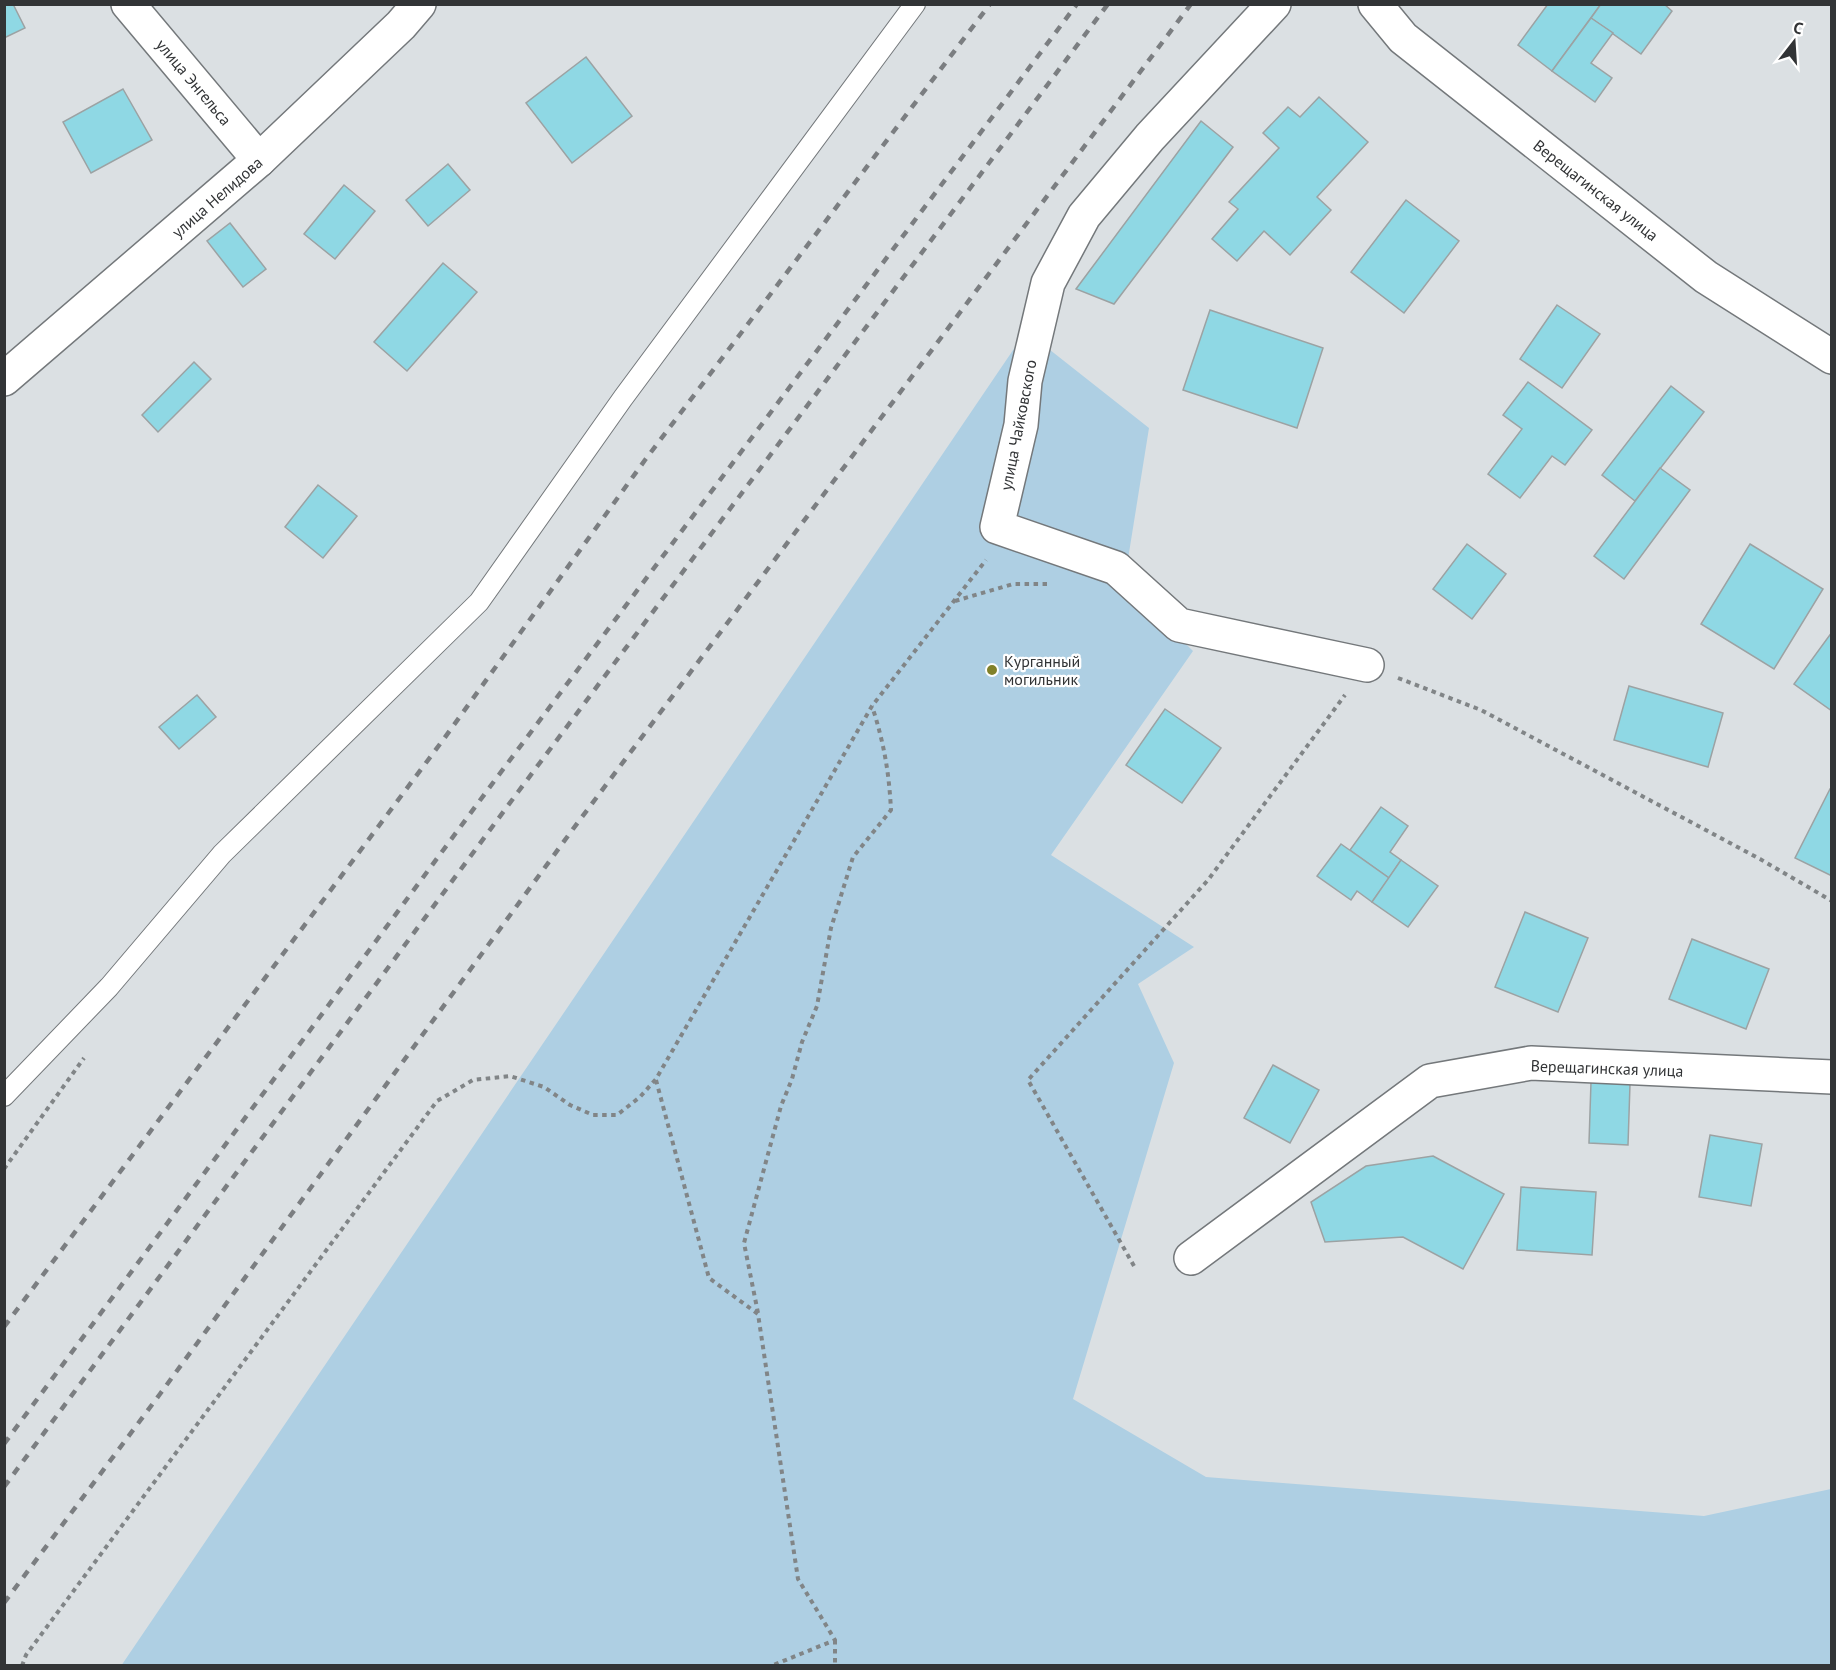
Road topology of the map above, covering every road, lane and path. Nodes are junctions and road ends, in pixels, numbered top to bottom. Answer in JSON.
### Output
{"nodes":[{"id":1,"x":128,"y":4,"type":"edge"},
{"id":2,"x":419,"y":4,"type":"edge"},
{"id":3,"x":915,"y":4,"type":"edge"},
{"id":4,"x":1274,"y":4,"type":"edge"},
{"id":5,"x":1375,"y":4,"type":"edge"},
{"id":6,"x":259,"y":160,"type":"junction"},
{"id":7,"x":1832,"y":357,"type":"edge"},
{"id":8,"x":4,"y":378,"type":"edge"},
{"id":9,"x":997,"y":527,"type":"junction"},
{"id":10,"x":1055,"y":584,"type":"dead end"},
{"id":11,"x":954,"y":602,"type":"junction"},
{"id":12,"x":1367,"y":665,"type":"junction"},
{"id":13,"x":872,"y":706,"type":"junction"},
{"id":14,"x":1832,"y":901,"type":"edge"},
{"id":15,"x":86,"y":1055,"type":"dead end"},
{"id":16,"x":1832,"y":1077,"type":"edge"},
{"id":17,"x":656,"y":1079,"type":"junction"},
{"id":18,"x":4,"y":1096,"type":"edge"},
{"id":19,"x":4,"y":1169,"type":"edge"},
{"id":20,"x":1191,"y":1258,"type":"dead end"},
{"id":21,"x":1134,"y":1266,"type":"dead end"},
{"id":22,"x":758,"y":1314,"type":"junction"},
{"id":23,"x":835,"y":1640,"type":"junction"},
{"id":24,"x":22,"y":1665,"type":"edge"},
{"id":25,"x":771,"y":1665,"type":"edge"},
{"id":26,"x":835,"y":1665,"type":"edge"}],
"edges":[{"from":1,"to":6,"type":"street","name":"улица Энгельса"},
{"from":2,"to":6,"type":"street","name":"улица Нелидова"},
{"from":3,"to":18,"type":"lane"},
{"from":4,"to":9,"type":"street","name":"улица Чайковского"},
{"from":5,"to":7,"type":"street","name":"Верещагинская улица"},
{"from":6,"to":8,"type":"street","name":"улица Нелидова"},
{"from":9,"to":11,"type":"path"},
{"from":9,"to":12,"type":"street"},
{"from":10,"to":11,"type":"path"},
{"from":11,"to":13,"type":"path"},
{"from":12,"to":14,"type":"path"},
{"from":12,"to":21,"type":"path"},
{"from":13,"to":17,"type":"path"},
{"from":13,"to":22,"type":"path"},
{"from":15,"to":19,"type":"path"},
{"from":16,"to":20,"type":"street","name":"Верещагинская улица"},
{"from":17,"to":22,"type":"path"},
{"from":17,"to":24,"type":"path"},
{"from":22,"to":23,"type":"path"},
{"from":23,"to":25,"type":"path"},
{"from":23,"to":26,"type":"path"}]}
